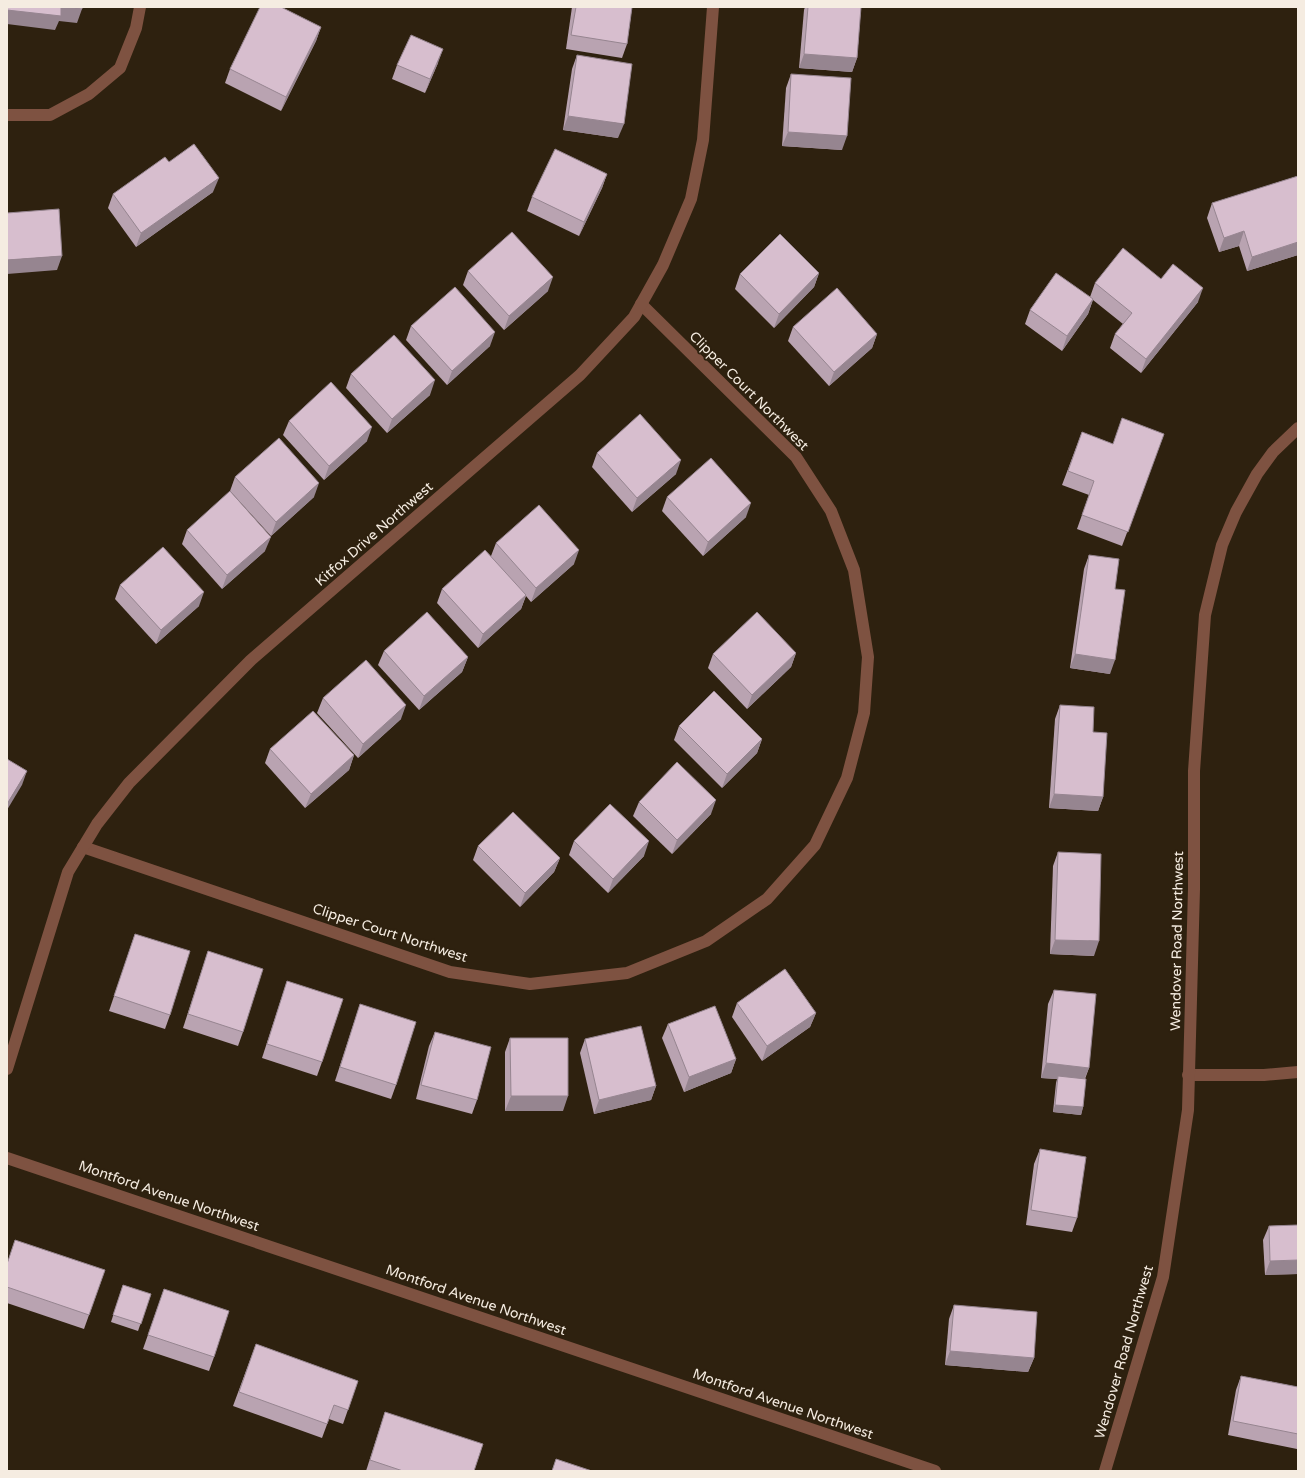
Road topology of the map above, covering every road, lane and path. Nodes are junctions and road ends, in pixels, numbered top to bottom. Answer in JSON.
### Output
{"nodes":[{"id":1,"x":140,"y":7,"type":"edge"},
{"id":2,"x":713,"y":7,"type":"edge"},
{"id":3,"x":7,"y":115,"type":"edge"},
{"id":4,"x":641,"y":304,"type":"junction"},
{"id":5,"x":1298,"y":428,"type":"edge"},
{"id":6,"x":83,"y":847,"type":"junction"},
{"id":7,"x":7,"y":1069,"type":"edge"},
{"id":8,"x":1298,"y":1072,"type":"edge"},
{"id":9,"x":1188,"y":1075,"type":"junction"},
{"id":10,"x":7,"y":1158,"type":"edge"},
{"id":11,"x":935,"y":1471,"type":"edge"},
{"id":12,"x":1105,"y":1471,"type":"edge"}],
"edges":[{"from":1,"to":3,"type":"street"},
{"from":2,"to":4,"type":"street","name":"Kitfox Drive Northwest"},
{"from":4,"to":6,"type":"street","name":"Kitfox Drive Northwest"},
{"from":4,"to":6,"type":"street","name":"Clipper Court Northwest"},
{"from":5,"to":9,"type":"street","name":"Wendover Road Northwest"},
{"from":6,"to":7,"type":"street","name":"Kitfox Drive Northwest"},
{"from":8,"to":9,"type":"street"},
{"from":9,"to":12,"type":"street","name":"Wendover Road Northwest"},
{"from":10,"to":11,"type":"street","name":"Montford Avenue Northwest"}]}
